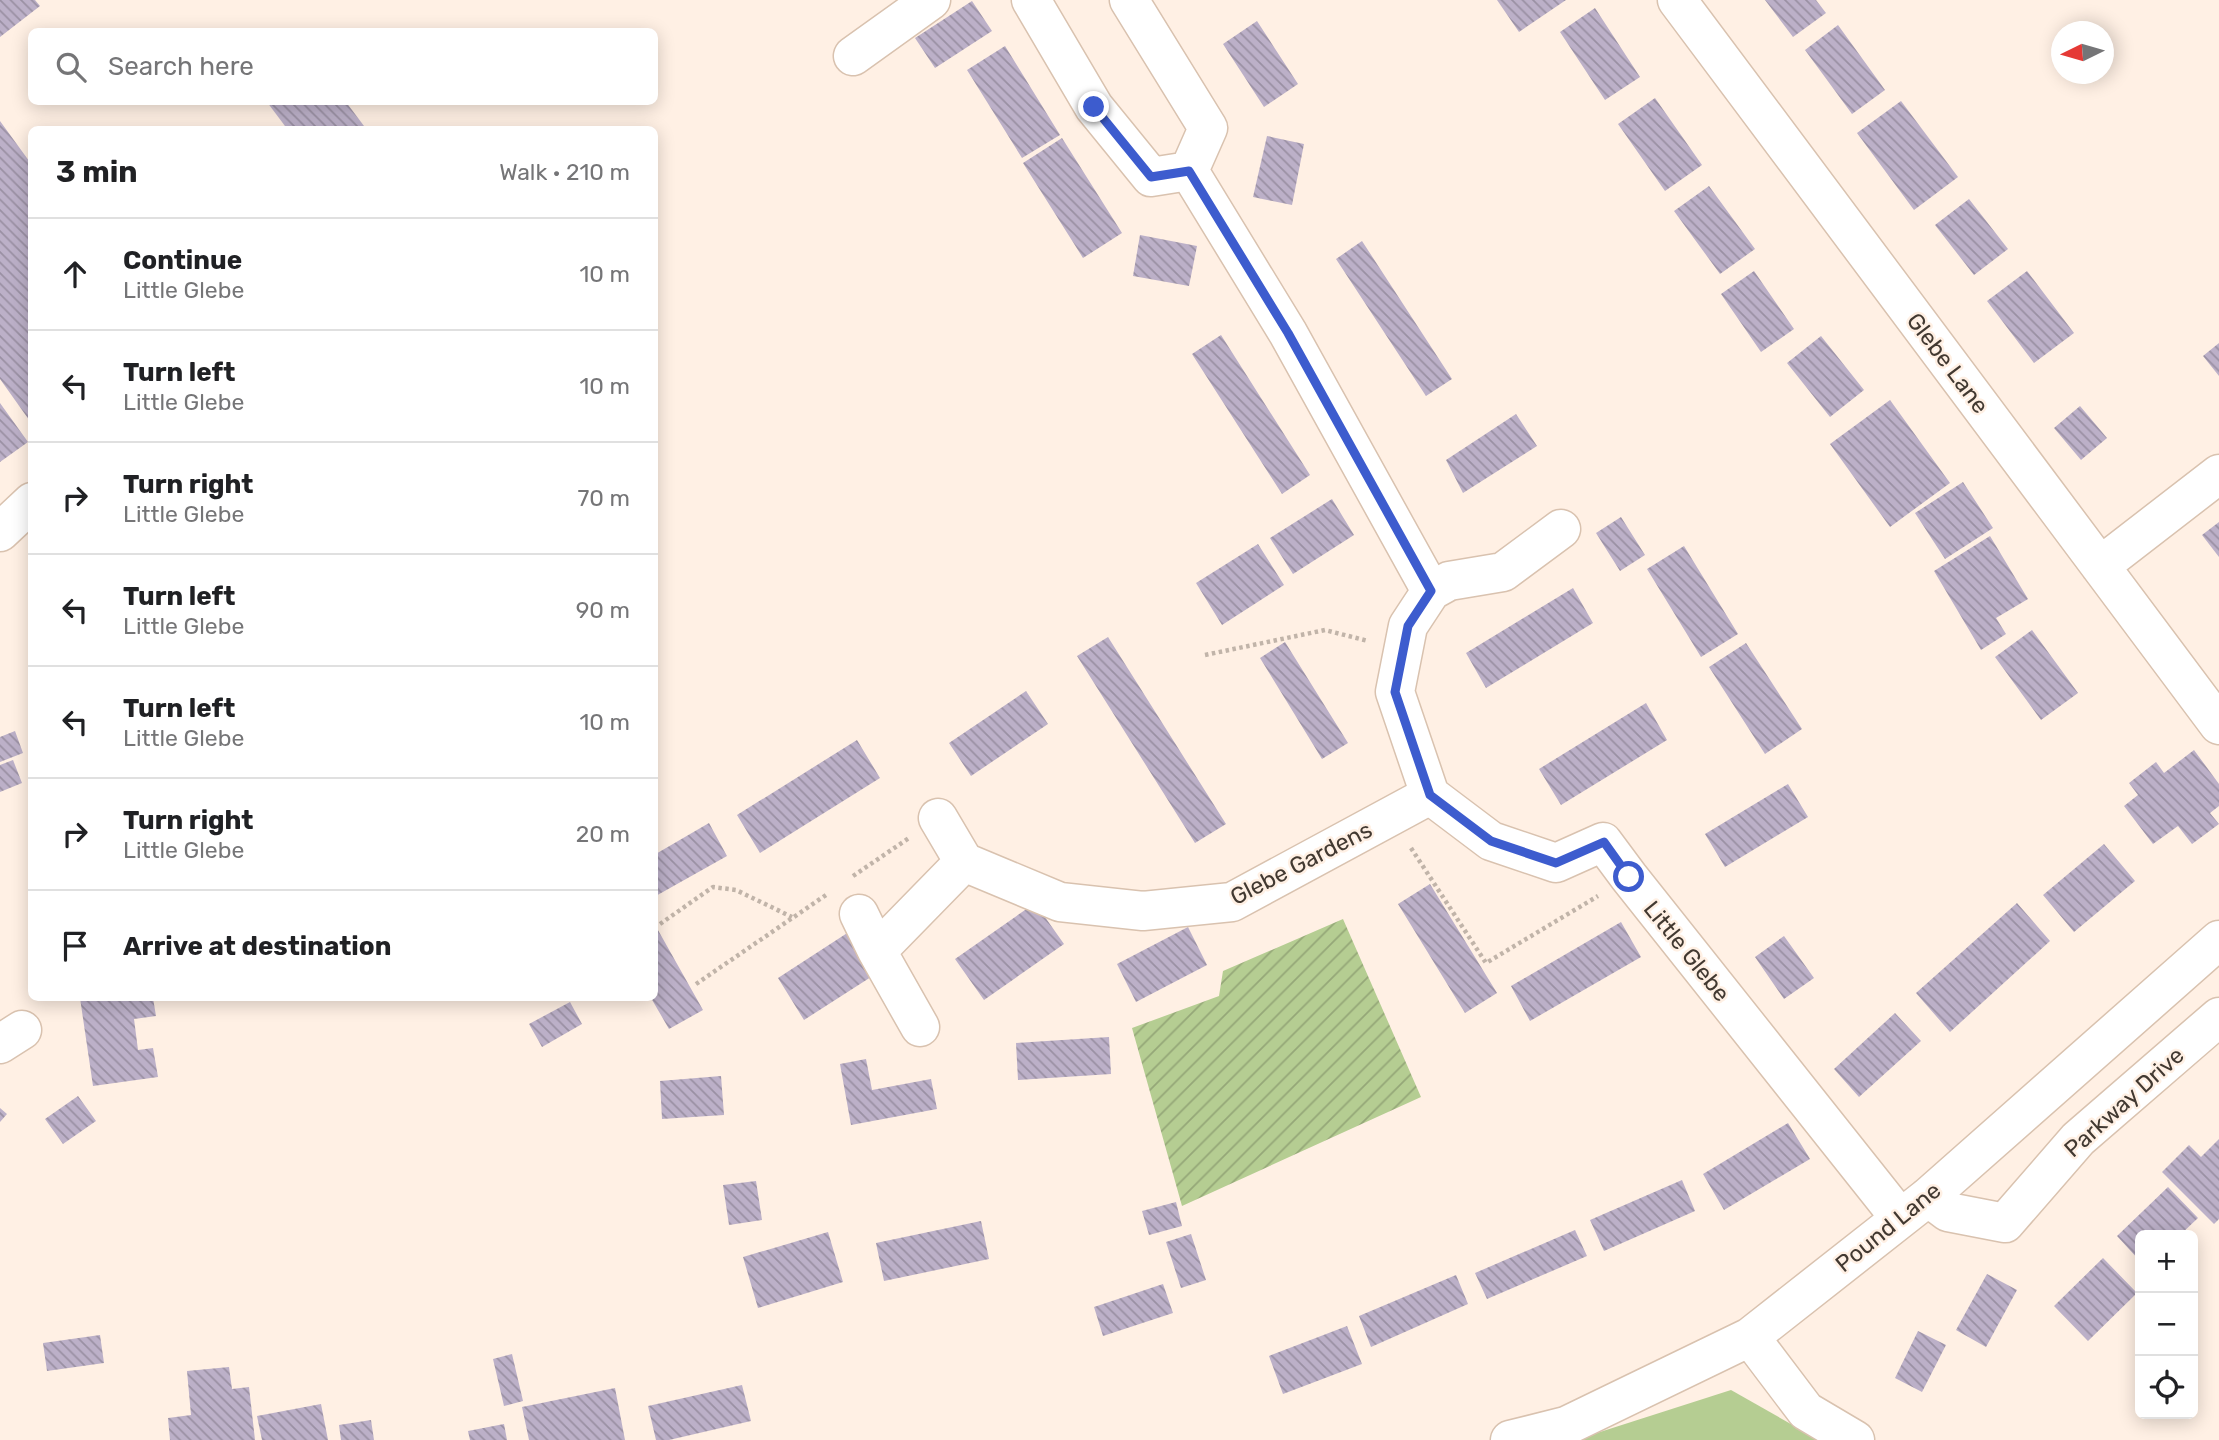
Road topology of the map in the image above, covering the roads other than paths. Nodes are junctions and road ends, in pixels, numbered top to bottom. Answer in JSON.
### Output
{"nodes":[{"id":1,"x":932,"y":0,"type":"edge"},
{"id":2,"x":1031,"y":0,"type":"edge"},
{"id":3,"x":1129,"y":0,"type":"edge"},
{"id":4,"x":1677,"y":0,"type":"edge"},
{"id":5,"x":853,"y":56,"type":"dead end"},
{"id":6,"x":1189,"y":171,"type":"junction"},
{"id":7,"x":2216,"y":482,"type":"edge"},
{"id":8,"x":28,"y":506,"type":"edge"},
{"id":9,"x":1561,"y":529,"type":"dead end"},
{"id":10,"x":0,"y":532,"type":"edge"},
{"id":11,"x":2100,"y":566,"type":"junction"},
{"id":12,"x":1431,"y":591,"type":"junction"},
{"id":13,"x":2219,"y":725,"type":"edge"},
{"id":14,"x":1430,"y":795,"type":"junction"},
{"id":15,"x":938,"y":818,"type":"road end"},
{"id":16,"x":964,"y":862,"type":"junction"},
{"id":17,"x":854,"y":897,"type":"road end"},
{"id":18,"x":2219,"y":940,"type":"edge"},
{"id":19,"x":877,"y":951,"type":"junction"},
{"id":20,"x":2219,"y":1017,"type":"edge"},
{"id":21,"x":920,"y":1027,"type":"dead end"},
{"id":22,"x":1914,"y":1207,"type":"junction"},
{"id":23,"x":1750,"y":1338,"type":"junction"},
{"id":24,"x":1510,"y":1440,"type":"edge"},
{"id":25,"x":1856,"y":1440,"type":"edge"}],
"edges":[{"from":1,"to":5,"type":"street"},
{"from":2,"to":6,"type":"street"},
{"from":3,"to":6,"type":"street"},
{"from":4,"to":11,"type":"street","name":"Glebe Lane"},
{"from":6,"to":12,"type":"street"},
{"from":7,"to":11,"type":"street"},
{"from":8,"to":10,"type":"street"},
{"from":9,"to":12,"type":"street"},
{"from":11,"to":13,"type":"street","name":"Glebe Lane"},
{"from":12,"to":14,"type":"street"},
{"from":14,"to":16,"type":"street","name":"Glebe Gardens"},
{"from":14,"to":22,"type":"street","name":"Little Glebe"},
{"from":15,"to":16,"type":"street"},
{"from":16,"to":19,"type":"street"},
{"from":17,"to":19,"type":"street"},
{"from":18,"to":22,"type":"street","name":"Pound Lane"},
{"from":19,"to":21,"type":"street"},
{"from":20,"to":22,"type":"street","name":"Parkway Drive"},
{"from":22,"to":23,"type":"street","name":"Pound Lane"},
{"from":23,"to":24,"type":"street","name":"Pound Lane"},
{"from":23,"to":25,"type":"street"}]}
